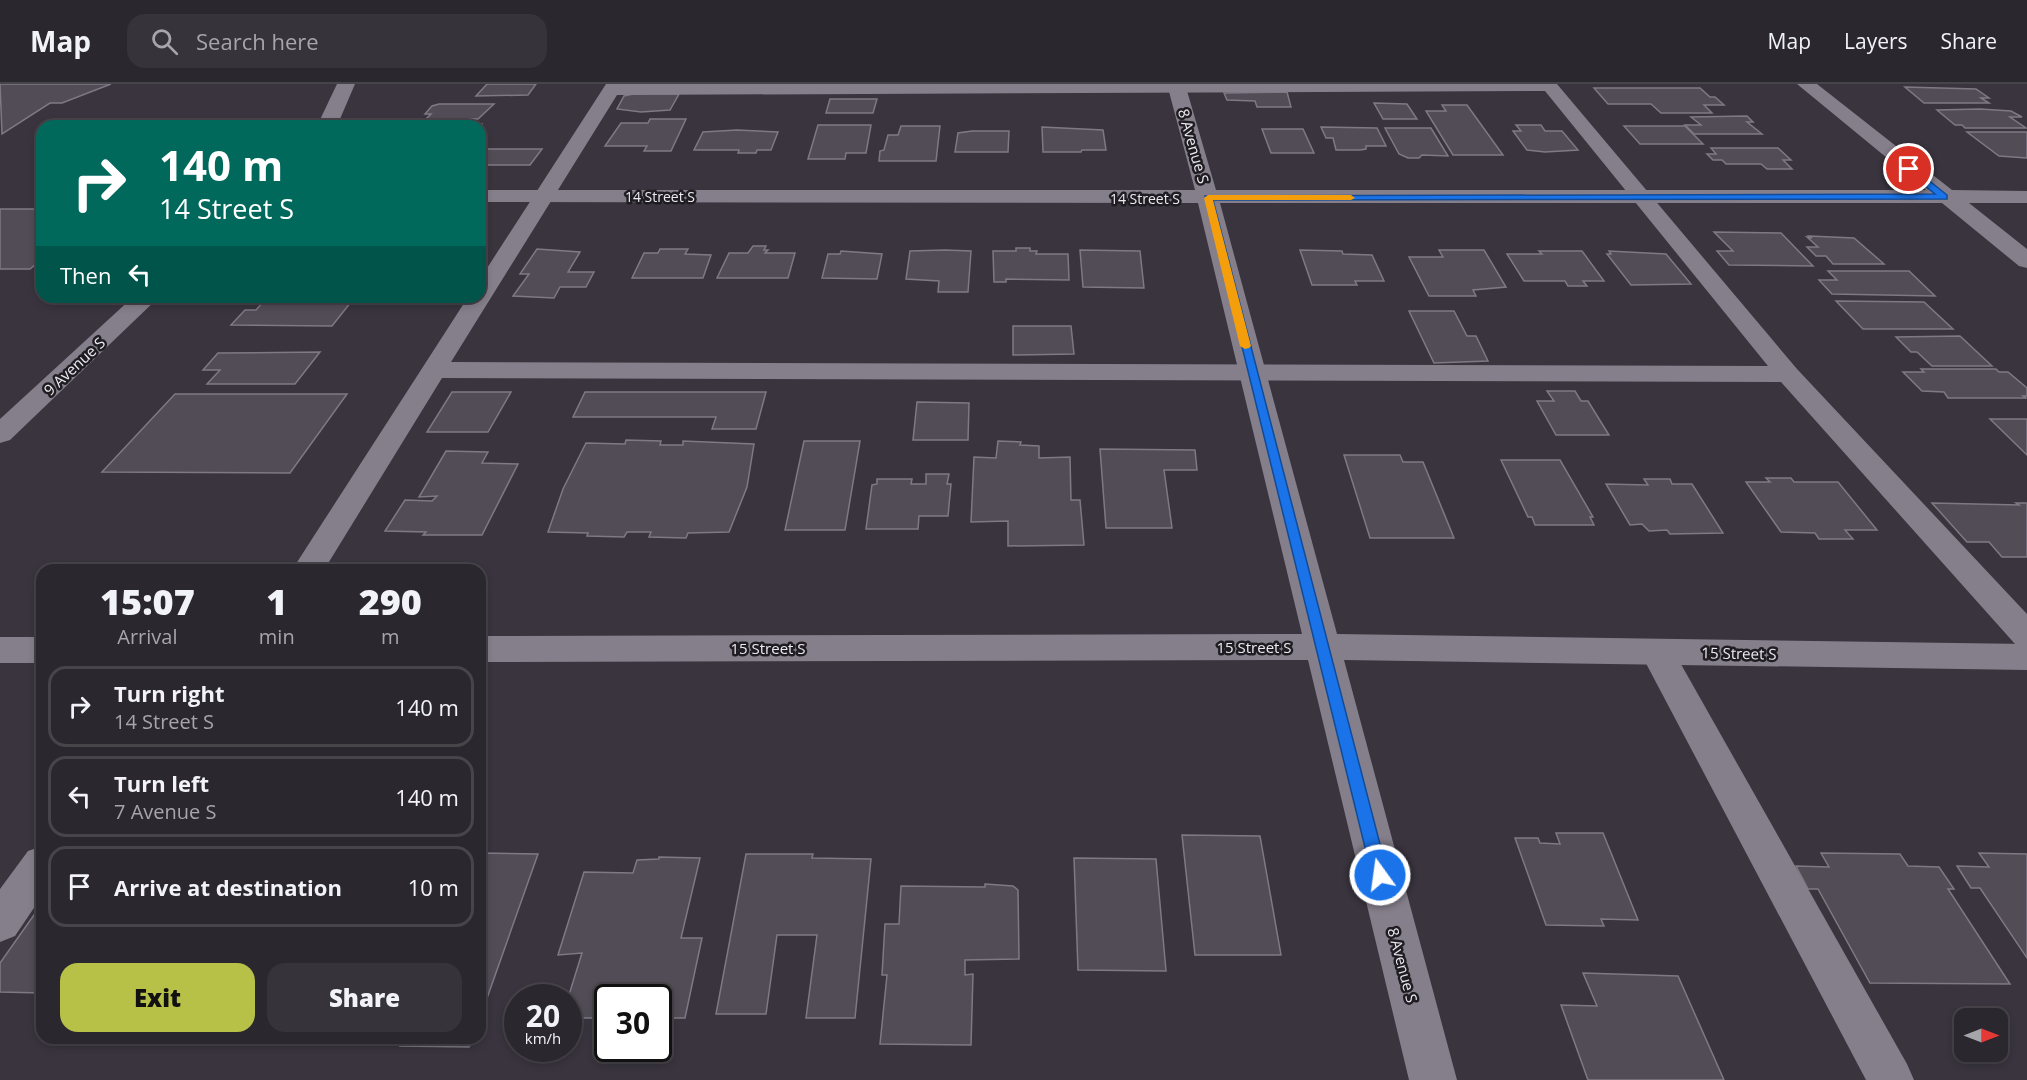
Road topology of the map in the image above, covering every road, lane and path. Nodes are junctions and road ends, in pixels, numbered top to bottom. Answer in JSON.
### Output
{"nodes":[{"id":1,"x":346,"y":84,"type":"edge"},
{"id":2,"x":1806,"y":84,"type":"edge"},
{"id":3,"x":1549,"y":85,"type":"edge"},
{"id":4,"x":1177,"y":86,"type":"edge"},
{"id":5,"x":613,"y":87,"type":"edge"},
{"id":6,"x":330,"y":120,"type":"edge"},
{"id":7,"x":486,"y":196,"type":"edge"},
{"id":8,"x":543,"y":196,"type":"junction"},
{"id":9,"x":1644,"y":197,"type":"junction"},
{"id":10,"x":1944,"y":197,"type":"junction"},
{"id":11,"x":2027,"y":197,"type":"edge"},
{"id":12,"x":1208,"y":198,"type":"junction"},
{"id":13,"x":2027,"y":261,"type":"edge"},
{"id":14,"x":486,"y":287,"type":"edge"},
{"id":15,"x":141,"y":303,"type":"edge"},
{"id":16,"x":476,"y":303,"type":"edge"},
{"id":17,"x":434,"y":370,"type":"junction"},
{"id":18,"x":1252,"y":373,"type":"junction"},
{"id":19,"x":1788,"y":374,"type":"junction"},
{"id":20,"x":0,"y":434,"type":"edge"},
{"id":21,"x":312,"y":564,"type":"edge"},
{"id":22,"x":2027,"y":635,"type":"edge"},
{"id":23,"x":1321,"y":647,"type":"junction"},
{"id":24,"x":486,"y":649,"type":"edge"},
{"id":25,"x":0,"y":650,"type":"edge"},
{"id":26,"x":36,"y":650,"type":"edge"},
{"id":27,"x":1657,"y":652,"type":"junction"},
{"id":28,"x":2027,"y":657,"type":"edge"},
{"id":29,"x":36,"y":872,"type":"edge"},
{"id":30,"x":0,"y":923,"type":"edge"},
{"id":31,"x":1433,"y":1080,"type":"edge"},
{"id":32,"x":1891,"y":1080,"type":"edge"}],
"edges":[{"from":1,"to":6,"type":"street"},
{"from":2,"to":10,"type":"street"},
{"from":3,"to":4,"type":"lane"},
{"from":3,"to":9,"type":"lane"},
{"from":4,"to":5,"type":"lane"},
{"from":4,"to":12,"type":"street","name":"8 Avenue S"},
{"from":5,"to":8,"type":"lane"},
{"from":7,"to":8,"type":"street","name":"14 Street S"},
{"from":8,"to":12,"type":"street","name":"14 Street S"},
{"from":8,"to":14,"type":"lane"},
{"from":9,"to":10,"type":"street","name":"14 Street S"},
{"from":9,"to":12,"type":"street","name":"14 Street S"},
{"from":9,"to":19,"type":"lane"},
{"from":10,"to":11,"type":"street","name":"14 Street S"},
{"from":10,"to":13,"type":"street"},
{"from":12,"to":18,"type":"street","name":"8 Avenue S"},
{"from":15,"to":20,"type":"street","name":"9 Avenue S"},
{"from":16,"to":17,"type":"lane"},
{"from":17,"to":18,"type":"lane"},
{"from":17,"to":21,"type":"lane"},
{"from":18,"to":19,"type":"lane"},
{"from":18,"to":23,"type":"street","name":"8 Avenue S"},
{"from":19,"to":22,"type":"lane"},
{"from":23,"to":24,"type":"street","name":"15 Street S"},
{"from":23,"to":27,"type":"street","name":"15 Street S"},
{"from":23,"to":31,"type":"street","name":"8 Avenue S"},
{"from":25,"to":26,"type":"street"},
{"from":27,"to":28,"type":"street","name":"15 Street S"},
{"from":27,"to":32,"type":"lane"},
{"from":29,"to":30,"type":"lane"}]}
